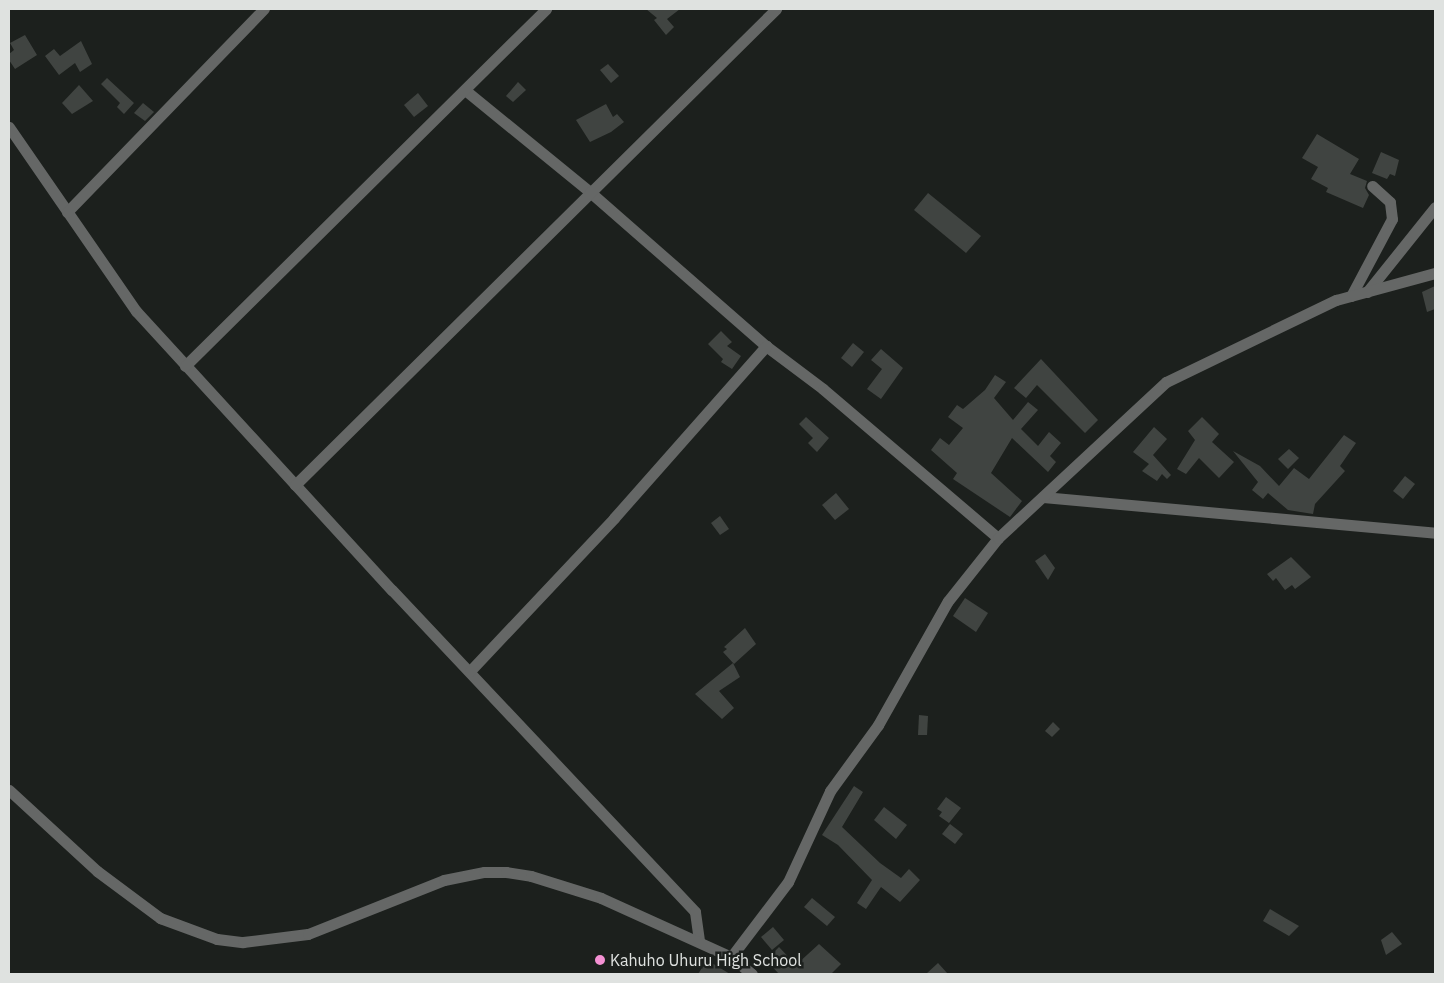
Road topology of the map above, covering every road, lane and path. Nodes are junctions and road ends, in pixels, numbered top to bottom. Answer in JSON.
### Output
{"nodes":[{"id":1,"x":264,"y":9,"type":"edge"},
{"id":2,"x":546,"y":9,"type":"edge"},
{"id":3,"x":776,"y":9,"type":"edge"},
{"id":4,"x":465,"y":90,"type":"junction"},
{"id":5,"x":9,"y":127,"type":"edge"},
{"id":6,"x":1372,"y":186,"type":"dead end"},
{"id":7,"x":590,"y":192,"type":"junction"},
{"id":8,"x":1435,"y":208,"type":"edge"},
{"id":9,"x":67,"y":212,"type":"junction"},
{"id":10,"x":1435,"y":273,"type":"edge"},
{"id":11,"x":1367,"y":292,"type":"junction"},
{"id":12,"x":1351,"y":296,"type":"junction"},
{"id":13,"x":766,"y":346,"type":"junction"},
{"id":14,"x":185,"y":366,"type":"junction"},
{"id":15,"x":295,"y":485,"type":"junction"},
{"id":16,"x":1043,"y":496,"type":"junction"},
{"id":17,"x":1435,"y":533,"type":"edge"},
{"id":18,"x":998,"y":538,"type":"junction"},
{"id":19,"x":470,"y":671,"type":"junction"},
{"id":20,"x":9,"y":790,"type":"edge"},
{"id":21,"x":699,"y":942,"type":"junction"},
{"id":22,"x":731,"y":957,"type":"junction"},
{"id":23,"x":752,"y":974,"type":"edge"}],
"edges":[{"from":1,"to":9,"type":"street"},
{"from":2,"to":4,"type":"street"},
{"from":3,"to":7,"type":"street"},
{"from":4,"to":7,"type":"street"},
{"from":4,"to":14,"type":"street"},
{"from":5,"to":9,"type":"street"},
{"from":6,"to":12,"type":"street"},
{"from":7,"to":13,"type":"street"},
{"from":7,"to":15,"type":"street"},
{"from":8,"to":11,"type":"street"},
{"from":9,"to":14,"type":"street"},
{"from":10,"to":11,"type":"street"},
{"from":11,"to":12,"type":"street"},
{"from":12,"to":16,"type":"street"},
{"from":13,"to":18,"type":"street"},
{"from":13,"to":19,"type":"street"},
{"from":14,"to":15,"type":"street"},
{"from":15,"to":19,"type":"street"},
{"from":16,"to":17,"type":"street"},
{"from":16,"to":18,"type":"street"},
{"from":18,"to":22,"type":"street"},
{"from":19,"to":21,"type":"street"},
{"from":20,"to":21,"type":"street"},
{"from":21,"to":22,"type":"street"},
{"from":22,"to":23,"type":"street"}]}
